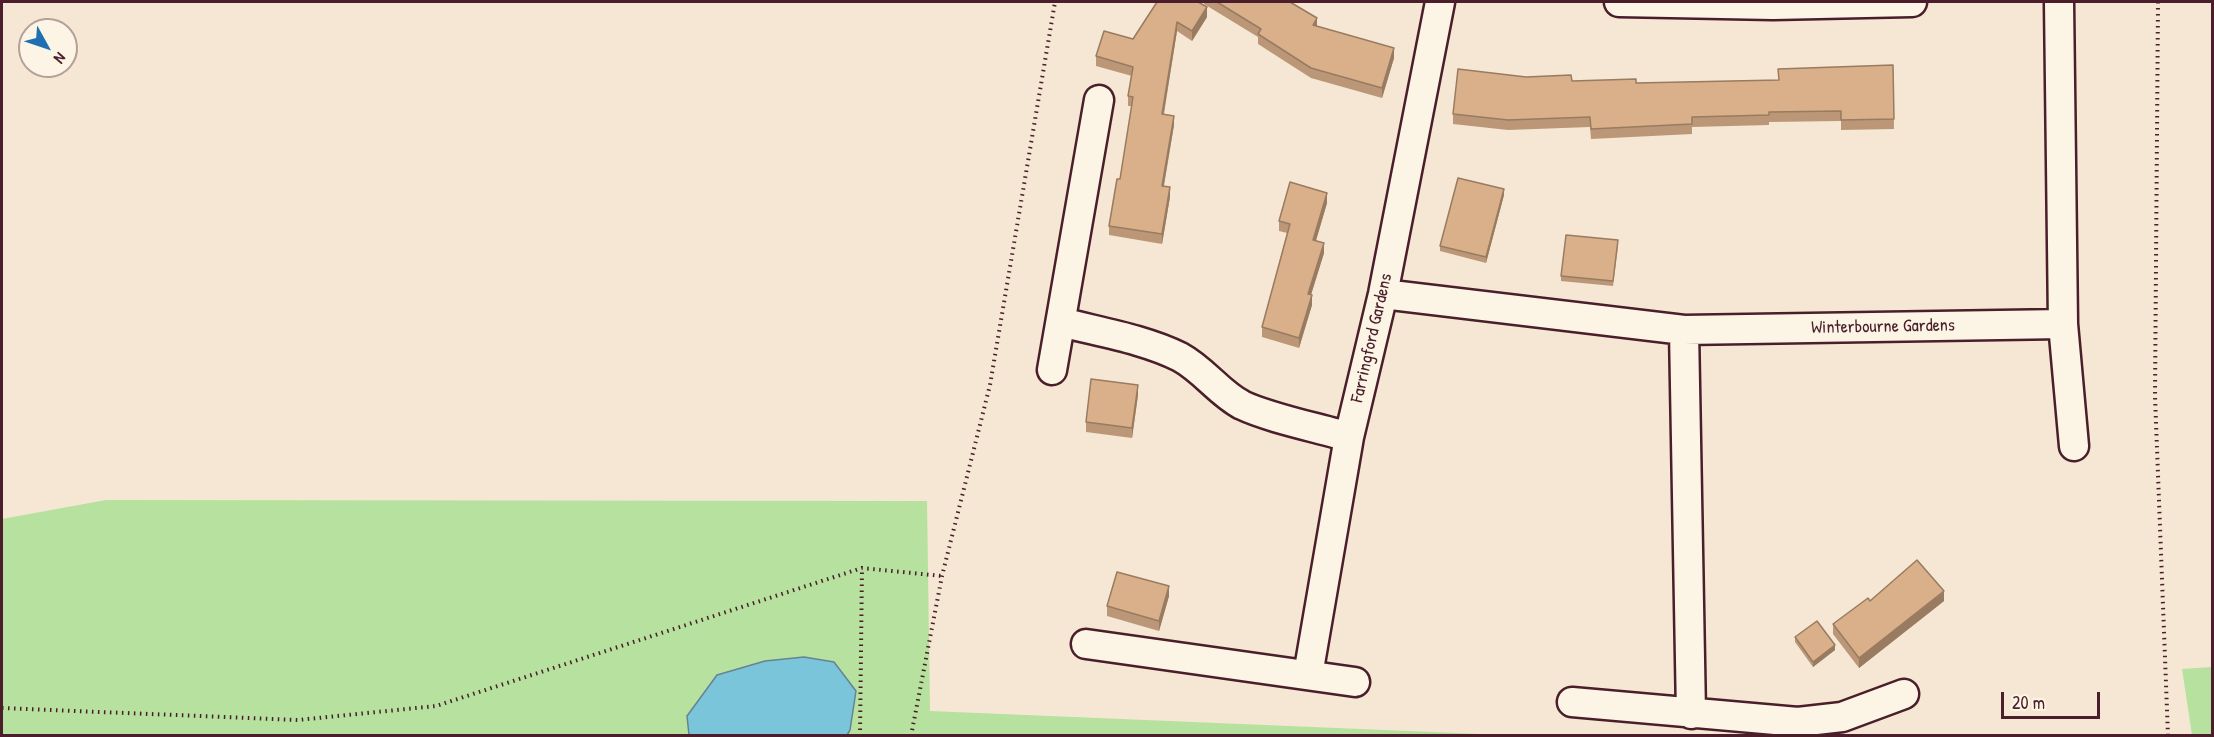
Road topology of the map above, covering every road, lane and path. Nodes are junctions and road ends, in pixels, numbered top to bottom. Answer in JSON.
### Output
{"nodes":[{"id":1,"x":1055,"y":2,"type":"edge"},
{"id":2,"x":1440,"y":2,"type":"edge"},
{"id":3,"x":1619,"y":2,"type":"edge"},
{"id":4,"x":1912,"y":2,"type":"edge"},
{"id":5,"x":2059,"y":2,"type":"edge"},
{"id":6,"x":2158,"y":2,"type":"edge"},
{"id":7,"x":1772,"y":3,"type":"edge"},
{"id":8,"x":1098,"y":100,"type":"dead end"},
{"id":9,"x":1383,"y":294,"type":"junction"},
{"id":10,"x":1060,"y":322,"type":"junction"},
{"id":11,"x":2063,"y":324,"type":"junction"},
{"id":12,"x":1684,"y":330,"type":"junction"},
{"id":13,"x":1052,"y":370,"type":"dead end"},
{"id":14,"x":1349,"y":437,"type":"junction"},
{"id":15,"x":2074,"y":446,"type":"dead end"},
{"id":16,"x":862,"y":568,"type":"junction"},
{"id":17,"x":942,"y":576,"type":"junction"},
{"id":18,"x":1086,"y":645,"type":"dead end"},
{"id":19,"x":1308,"y":675,"type":"junction"},
{"id":20,"x":1355,"y":682,"type":"dead end"},
{"id":21,"x":1904,"y":694,"type":"dead end"},
{"id":22,"x":1572,"y":702,"type":"dead end"},
{"id":23,"x":2,"y":708,"type":"edge"},
{"id":24,"x":1691,"y":714,"type":"junction"},
{"id":25,"x":860,"y":735,"type":"edge"},
{"id":26,"x":911,"y":735,"type":"edge"},
{"id":27,"x":2168,"y":735,"type":"edge"}],
"edges":[{"from":1,"to":17,"type":"path"},
{"from":2,"to":9,"type":"street","name":"Farringford Gardens"},
{"from":3,"to":7,"type":"street"},
{"from":4,"to":7,"type":"street"},
{"from":5,"to":11,"type":"street"},
{"from":6,"to":27,"type":"path"},
{"from":8,"to":10,"type":"street"},
{"from":9,"to":12,"type":"street","name":"Winterbourne Gardens"},
{"from":9,"to":14,"type":"street","name":"Farringford Gardens"},
{"from":10,"to":13,"type":"street"},
{"from":10,"to":14,"type":"street"},
{"from":11,"to":12,"type":"street","name":"Winterbourne Gardens"},
{"from":11,"to":15,"type":"street"},
{"from":12,"to":24,"type":"street"},
{"from":14,"to":19,"type":"street","name":"Farringford Gardens"},
{"from":16,"to":17,"type":"path"},
{"from":16,"to":23,"type":"path"},
{"from":16,"to":25,"type":"path"},
{"from":17,"to":26,"type":"path"},
{"from":18,"to":19,"type":"street"},
{"from":19,"to":20,"type":"street"},
{"from":21,"to":24,"type":"street"},
{"from":22,"to":24,"type":"street"}]}
